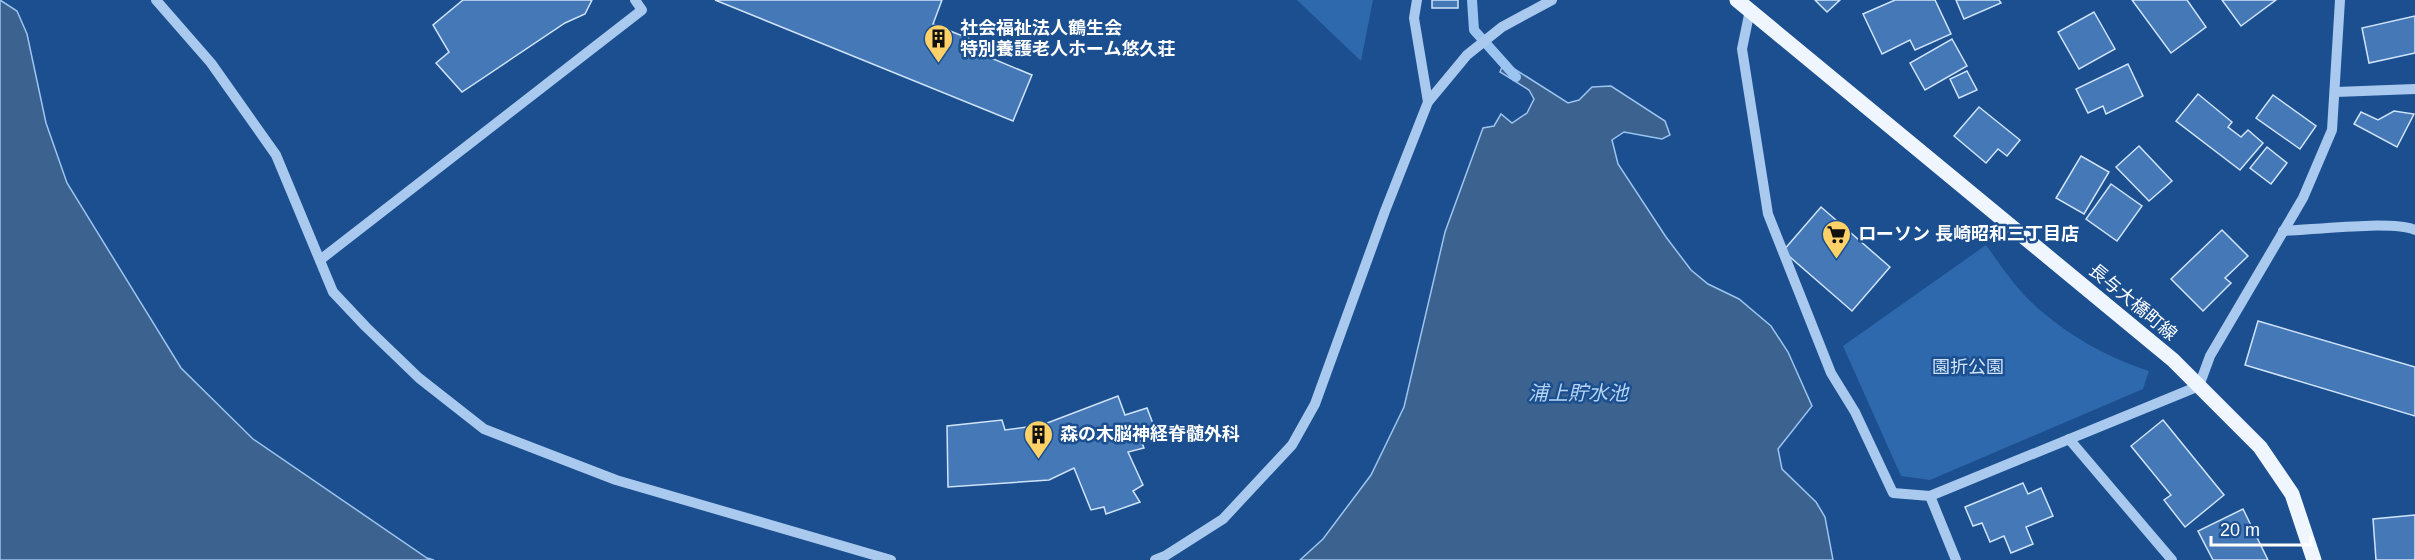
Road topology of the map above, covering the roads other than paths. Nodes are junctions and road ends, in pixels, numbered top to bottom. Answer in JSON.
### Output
{"nodes":[{"id":1,"x":156,"y":0,"type":"edge"},
{"id":2,"x":635,"y":0,"type":"edge"},
{"id":3,"x":1417,"y":0,"type":"edge"},
{"id":4,"x":1552,"y":0,"type":"edge"},
{"id":5,"x":1737,"y":0,"type":"edge"},
{"id":6,"x":2340,"y":0,"type":"edge"},
{"id":7,"x":1750,"y":10,"type":"junction"},
{"id":8,"x":2415,"y":89,"type":"edge"},
{"id":9,"x":2336,"y":92,"type":"junction"},
{"id":10,"x":1428,"y":102,"type":"junction"},
{"id":11,"x":2415,"y":230,"type":"edge"},
{"id":12,"x":2283,"y":231,"type":"junction"},
{"id":13,"x":320,"y":260,"type":"junction"},
{"id":14,"x":2199,"y":387,"type":"junction"},
{"id":15,"x":2069,"y":439,"type":"junction"},
{"id":16,"x":1930,"y":496,"type":"junction"},
{"id":17,"x":891,"y":560,"type":"edge"},
{"id":18,"x":1155,"y":560,"type":"edge"},
{"id":19,"x":1956,"y":560,"type":"edge"},
{"id":20,"x":2172,"y":560,"type":"edge"},
{"id":21,"x":2314,"y":560,"type":"edge"}],
"edges":[{"from":1,"to":13,"type":"street"},
{"from":2,"to":13,"type":"street"},
{"from":3,"to":10,"type":"street"},
{"from":4,"to":10,"type":"street"},
{"from":5,"to":7,"type":"main road","name":"長与大橋町線"},
{"from":6,"to":9,"type":"street"},
{"from":7,"to":14,"type":"main road","name":"長与大橋町線"},
{"from":7,"to":16,"type":"street"},
{"from":8,"to":9,"type":"street"},
{"from":9,"to":12,"type":"street"},
{"from":10,"to":18,"type":"street"},
{"from":11,"to":12,"type":"street"},
{"from":12,"to":14,"type":"street"},
{"from":13,"to":17,"type":"street"},
{"from":14,"to":15,"type":"street"},
{"from":14,"to":21,"type":"main road","name":"長与大橋町線"},
{"from":15,"to":16,"type":"street"},
{"from":15,"to":20,"type":"street"},
{"from":16,"to":19,"type":"street"}]}
